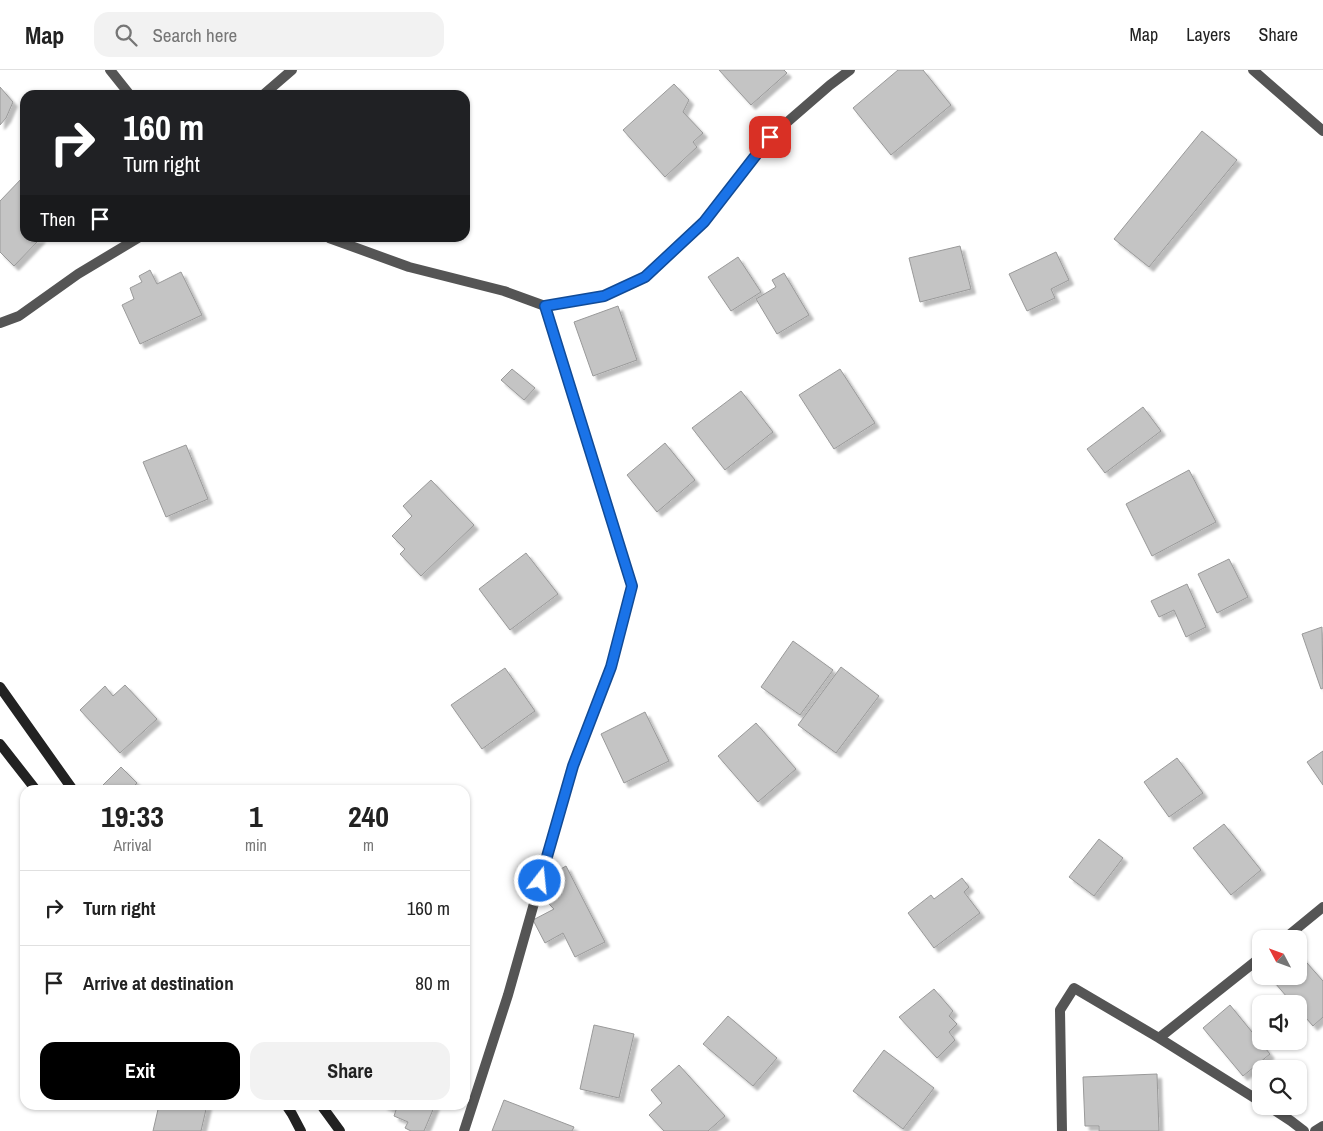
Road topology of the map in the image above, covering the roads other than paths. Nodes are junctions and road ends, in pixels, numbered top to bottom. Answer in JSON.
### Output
{"nodes":[{"id":1,"x":110,"y":70,"type":"edge"},
{"id":2,"x":292,"y":70,"type":"edge"},
{"id":3,"x":850,"y":70,"type":"edge"},
{"id":4,"x":1253,"y":70,"type":"edge"},
{"id":5,"x":126,"y":90,"type":"edge"},
{"id":6,"x":269,"y":90,"type":"edge"},
{"id":7,"x":1323,"y":131,"type":"edge"},
{"id":8,"x":131,"y":242,"type":"edge"},
{"id":9,"x":340,"y":242,"type":"edge"},
{"id":10,"x":545,"y":306,"type":"junction"},
{"id":11,"x":0,"y":323,"type":"edge"},
{"id":12,"x":0,"y":688,"type":"edge"},
{"id":13,"x":0,"y":744,"type":"edge"},
{"id":14,"x":32,"y":785,"type":"edge"},
{"id":15,"x":69,"y":785,"type":"edge"},
{"id":16,"x":1323,"y":907,"type":"edge"},
{"id":17,"x":1295,"y":930,"type":"edge"},
{"id":18,"x":1252,"y":963,"type":"edge"},
{"id":19,"x":1159,"y":1038,"type":"junction"},
{"id":20,"x":1252,"y":1096,"type":"edge"},
{"id":21,"x":289,"y":1110,"type":"edge"},
{"id":22,"x":325,"y":1110,"type":"edge"},
{"id":23,"x":1282,"y":1115,"type":"edge"},
{"id":24,"x":1323,"y":1126,"type":"edge"},
{"id":25,"x":300,"y":1131,"type":"edge"},
{"id":26,"x":340,"y":1131,"type":"edge"},
{"id":27,"x":464,"y":1131,"type":"edge"},
{"id":28,"x":1062,"y":1131,"type":"edge"},
{"id":29,"x":1304,"y":1131,"type":"edge"},
{"id":30,"x":1315,"y":1131,"type":"edge"}],
"edges":[{"from":1,"to":5,"type":"street"},
{"from":2,"to":6,"type":"street"},
{"from":3,"to":10,"type":"street"},
{"from":4,"to":7,"type":"street"},
{"from":8,"to":11,"type":"street"},
{"from":9,"to":10,"type":"street"},
{"from":10,"to":27,"type":"street"},
{"from":12,"to":15,"type":"main road"},
{"from":13,"to":14,"type":"main road"},
{"from":16,"to":17,"type":"street"},
{"from":18,"to":19,"type":"street"},
{"from":19,"to":20,"type":"street"},
{"from":19,"to":28,"type":"street"},
{"from":21,"to":25,"type":"main road"},
{"from":22,"to":26,"type":"main road"},
{"from":23,"to":29,"type":"street"},
{"from":24,"to":30,"type":"street"}]}
